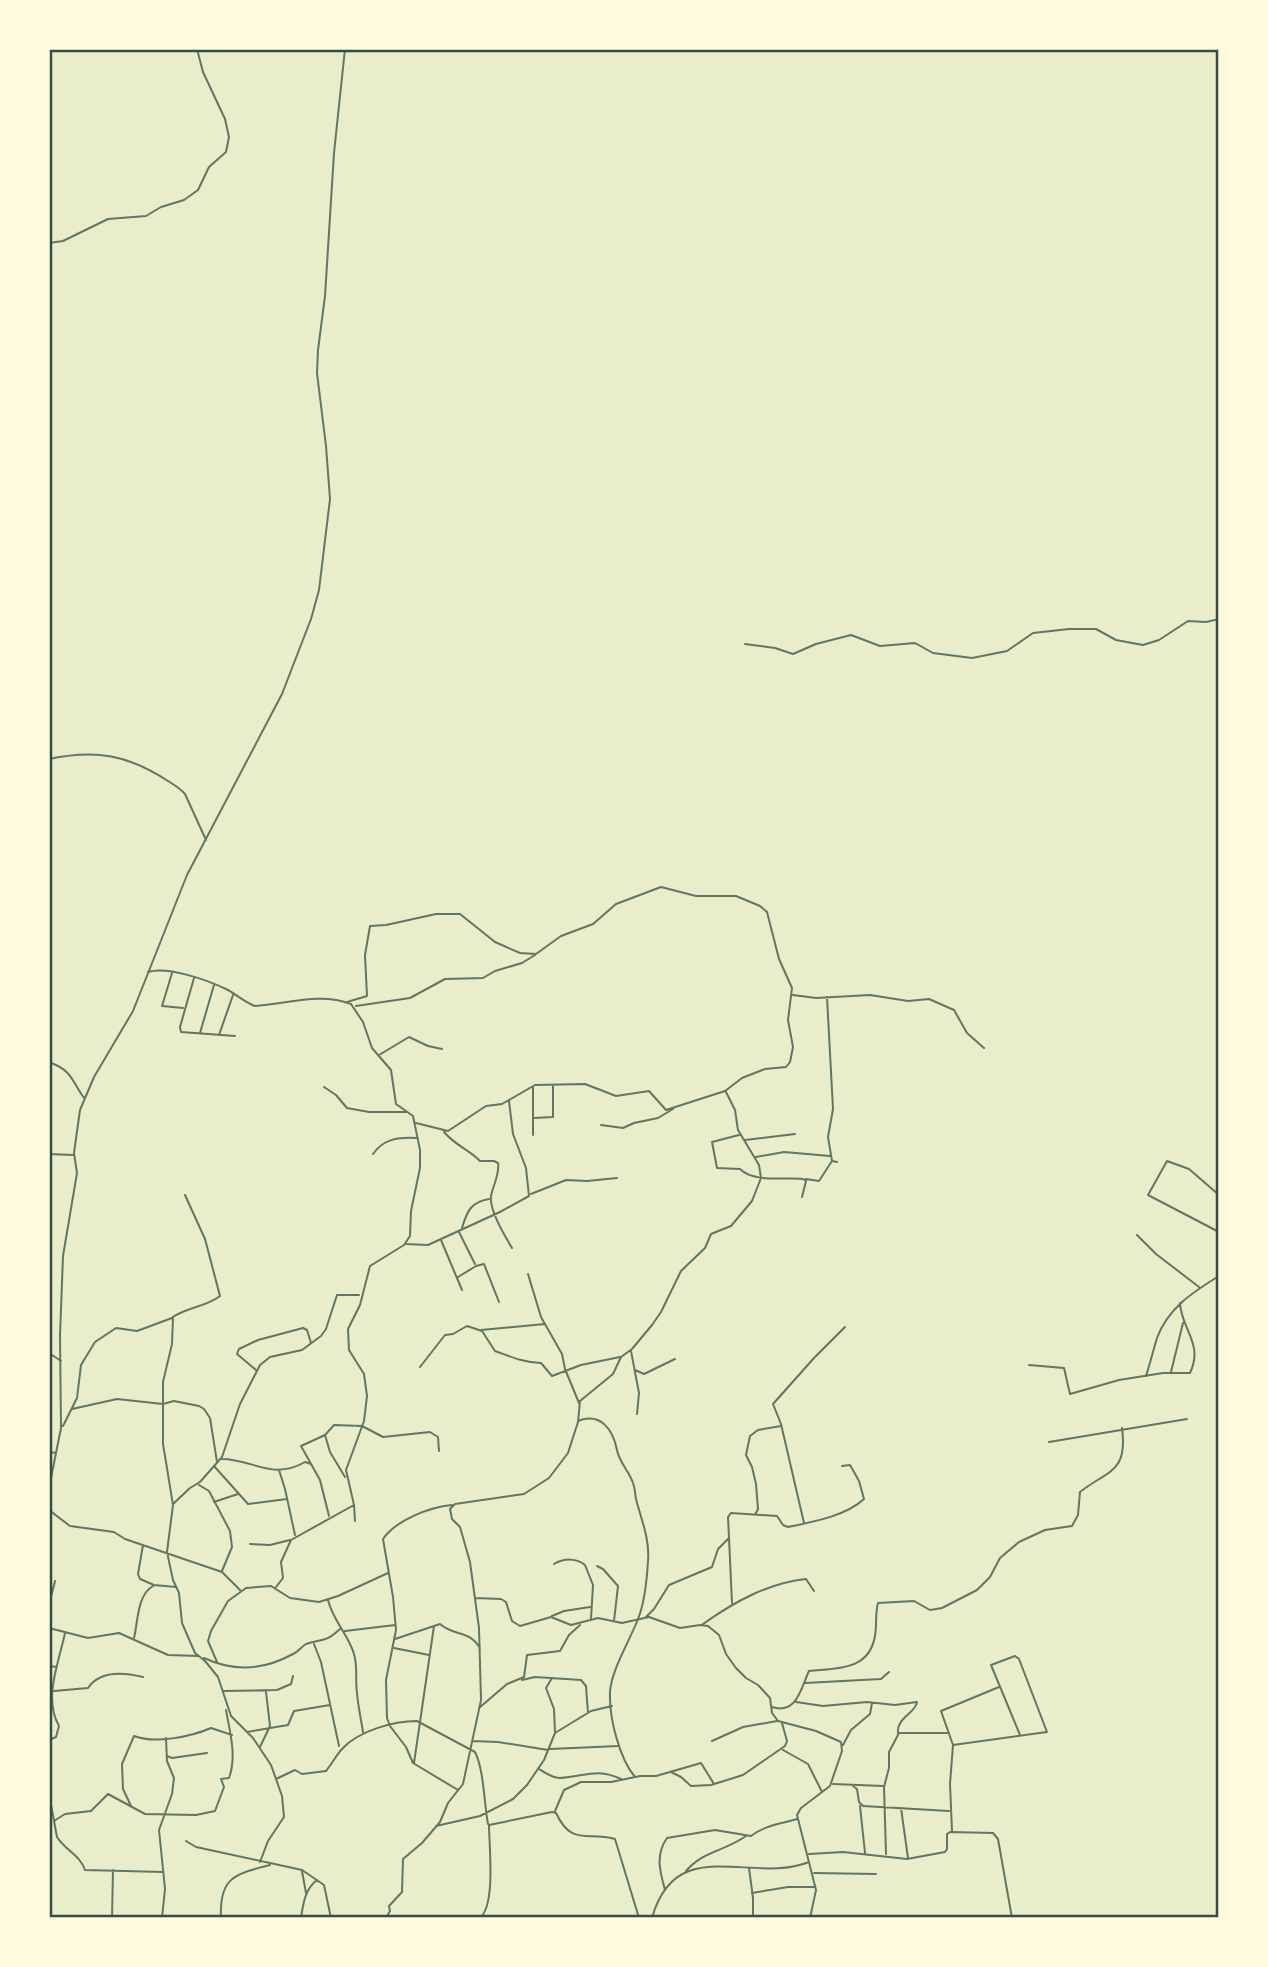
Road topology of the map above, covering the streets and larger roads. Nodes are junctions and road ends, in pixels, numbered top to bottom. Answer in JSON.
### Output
{"nodes":[{"id":1,"x":197,"y":49,"type":"edge"},
{"id":2,"x":345,"y":49,"type":"edge"},
{"id":3,"x":49,"y":243,"type":"edge"},
{"id":4,"x":1219,"y":619,"type":"edge"},
{"id":5,"x":745,"y":644,"type":"dead end"},
{"id":6,"x":49,"y":759,"type":"edge"},
{"id":7,"x":206,"y":840,"type":"junction"},
{"id":8,"x":536,"y":954,"type":"junction"},
{"id":9,"x":147,"y":972,"type":"junction"},
{"id":10,"x":173,"y":972,"type":"junction"},
{"id":11,"x":194,"y":977,"type":"junction"},
{"id":12,"x":214,"y":984,"type":"junction"},
{"id":13,"x":233,"y":993,"type":"junction"},
{"id":14,"x":792,"y":996,"type":"junction"},
{"id":15,"x":827,"y":997,"type":"junction"},
{"id":16,"x":347,"y":1002,"type":"junction"},
{"id":17,"x":354,"y":1007,"type":"junction"},
{"id":18,"x":185,"y":1008,"type":"junction"},
{"id":19,"x":200,"y":1034,"type":"junction"},
{"id":20,"x":219,"y":1035,"type":"junction"},
{"id":21,"x":235,"y":1036,"type":"dead end"},
{"id":22,"x":984,"y":1048,"type":"dead end"},
{"id":23,"x":442,"y":1049,"type":"dead end"},
{"id":24,"x":379,"y":1055,"type":"junction"},
{"id":25,"x":49,"y":1062,"type":"edge"},
{"id":26,"x":553,"y":1085,"type":"junction"},
{"id":27,"x":533,"y":1086,"type":"junction"},
{"id":28,"x":324,"y":1087,"type":"dead end"},
{"id":29,"x":726,"y":1091,"type":"junction"},
{"id":30,"x":85,"y":1098,"type":"junction"},
{"id":31,"x":509,"y":1100,"type":"junction"},
{"id":32,"x":674,"y":1108,"type":"junction"},
{"id":33,"x":408,"y":1112,"type":"junction"},
{"id":34,"x":533,"y":1118,"type":"junction"},
{"id":35,"x":416,"y":1123,"type":"junction"},
{"id":36,"x":601,"y":1125,"type":"dead end"},
{"id":37,"x":444,"y":1131,"type":"junction"},
{"id":38,"x":795,"y":1134,"type":"dead end"},
{"id":39,"x":533,"y":1135,"type":"dead end"},
{"id":40,"x":740,"y":1135,"type":"junction"},
{"id":41,"x":418,"y":1138,"type":"junction"},
{"id":42,"x":744,"y":1141,"type":"junction"},
{"id":43,"x":49,"y":1154,"type":"edge"},
{"id":44,"x":373,"y":1154,"type":"dead end"},
{"id":45,"x":74,"y":1155,"type":"junction"},
{"id":46,"x":831,"y":1156,"type":"junction"},
{"id":47,"x":755,"y":1157,"type":"junction"},
{"id":48,"x":832,"y":1161,"type":"junction"},
{"id":49,"x":837,"y":1162,"type":"dead end"},
{"id":50,"x":617,"y":1178,"type":"dead end"},
{"id":51,"x":761,"y":1178,"type":"junction"},
{"id":52,"x":804,"y":1179,"type":"junction"},
{"id":53,"x":530,"y":1194,"type":"junction"},
{"id":54,"x":184,"y":1195,"type":"dead end"},
{"id":55,"x":1219,"y":1195,"type":"edge"},
{"id":56,"x":802,"y":1197,"type":"dead end"},
{"id":57,"x":491,"y":1199,"type":"junction"},
{"id":58,"x":495,"y":1214,"type":"junction"},
{"id":59,"x":462,"y":1229,"type":"junction"},
{"id":60,"x":458,"y":1231,"type":"junction"},
{"id":61,"x":1219,"y":1232,"type":"edge"},
{"id":62,"x":1138,"y":1236,"type":"dead end"},
{"id":63,"x":441,"y":1239,"type":"junction"},
{"id":64,"x":404,"y":1245,"type":"junction"},
{"id":65,"x":512,"y":1248,"type":"dead end"},
{"id":66,"x":476,"y":1266,"type":"junction"},
{"id":67,"x":528,"y":1274,"type":"dead end"},
{"id":68,"x":1219,"y":1276,"type":"edge"},
{"id":69,"x":458,"y":1277,"type":"junction"},
{"id":70,"x":1200,"y":1288,"type":"junction"},
{"id":71,"x":462,"y":1290,"type":"dead end"},
{"id":72,"x":361,"y":1295,"type":"junction"},
{"id":73,"x":499,"y":1302,"type":"dead end"},
{"id":74,"x":1180,"y":1303,"type":"junction"},
{"id":75,"x":173,"y":1317,"type":"junction"},
{"id":76,"x":1183,"y":1322,"type":"junction"},
{"id":77,"x":545,"y":1324,"type":"junction"},
{"id":78,"x":845,"y":1327,"type":"dead end"},
{"id":79,"x":480,"y":1330,"type":"junction"},
{"id":80,"x":311,"y":1344,"type":"junction"},
{"id":81,"x":631,"y":1350,"type":"junction"},
{"id":82,"x":49,"y":1353,"type":"edge"},
{"id":83,"x":621,"y":1357,"type":"junction"},
{"id":84,"x":675,"y":1359,"type":"dead end"},
{"id":85,"x":62,"y":1362,"type":"junction"},
{"id":86,"x":1029,"y":1365,"type":"dead end"},
{"id":87,"x":420,"y":1367,"type":"dead end"},
{"id":88,"x":256,"y":1370,"type":"junction"},
{"id":89,"x":634,"y":1370,"type":"junction"},
{"id":90,"x":565,"y":1371,"type":"junction"},
{"id":91,"x":1171,"y":1373,"type":"junction"},
{"id":92,"x":1145,"y":1377,"type":"junction"},
{"id":93,"x":163,"y":1404,"type":"junction"},
{"id":94,"x":579,"y":1404,"type":"junction"},
{"id":95,"x":72,"y":1409,"type":"junction"},
{"id":96,"x":637,"y":1414,"type":"dead end"},
{"id":97,"x":1187,"y":1419,"type":"dead end"},
{"id":98,"x":578,"y":1422,"type":"junction"},
{"id":99,"x":362,"y":1426,"type":"junction"},
{"id":100,"x":782,"y":1426,"type":"junction"},
{"id":101,"x":61,"y":1428,"type":"junction"},
{"id":102,"x":1122,"y":1428,"type":"junction"},
{"id":103,"x":325,"y":1436,"type":"junction"},
{"id":104,"x":1049,"y":1442,"type":"dead end"},
{"id":105,"x":439,"y":1451,"type":"dead end"},
{"id":106,"x":49,"y":1452,"type":"edge"},
{"id":107,"x":57,"y":1454,"type":"junction"},
{"id":108,"x":220,"y":1459,"type":"junction"},
{"id":109,"x":217,"y":1463,"type":"junction"},
{"id":110,"x":214,"y":1465,"type":"junction"},
{"id":111,"x":312,"y":1465,"type":"junction"},
{"id":112,"x":842,"y":1466,"type":"dead end"},
{"id":113,"x":279,"y":1470,"type":"junction"},
{"id":114,"x":346,"y":1479,"type":"junction"},
{"id":115,"x":197,"y":1484,"type":"junction"},
{"id":116,"x":49,"y":1488,"type":"edge"},
{"id":117,"x":238,"y":1494,"type":"junction"},
{"id":118,"x":287,"y":1499,"type":"junction"},
{"id":119,"x":213,"y":1502,"type":"junction"},
{"id":120,"x":173,"y":1505,"type":"junction"},
{"id":121,"x":354,"y":1505,"type":"junction"},
{"id":122,"x":452,"y":1505,"type":"junction"},
{"id":123,"x":49,"y":1510,"type":"edge"},
{"id":124,"x":755,"y":1515,"type":"junction"},
{"id":125,"x":329,"y":1517,"type":"junction"},
{"id":126,"x":355,"y":1521,"type":"dead end"},
{"id":127,"x":804,"y":1523,"type":"junction"},
{"id":128,"x":296,"y":1536,"type":"junction"},
{"id":129,"x":729,"y":1538,"type":"junction"},
{"id":130,"x":291,"y":1540,"type":"junction"},
{"id":131,"x":143,"y":1544,"type":"junction"},
{"id":132,"x":250,"y":1544,"type":"dead end"},
{"id":133,"x":167,"y":1552,"type":"junction"},
{"id":134,"x":554,"y":1564,"type":"dead end"},
{"id":135,"x":597,"y":1566,"type":"dead end"},
{"id":136,"x":222,"y":1572,"type":"junction"},
{"id":137,"x":389,"y":1573,"type":"junction"},
{"id":138,"x":55,"y":1581,"type":"dead end"},
{"id":139,"x":156,"y":1585,"type":"junction"},
{"id":140,"x":177,"y":1587,"type":"junction"},
{"id":141,"x":276,"y":1588,"type":"junction"},
{"id":142,"x":240,"y":1591,"type":"junction"},
{"id":143,"x":814,"y":1591,"type":"dead end"},
{"id":144,"x":474,"y":1598,"type":"junction"},
{"id":145,"x":328,"y":1600,"type":"junction"},
{"id":146,"x":732,"y":1604,"type":"junction"},
{"id":147,"x":49,"y":1605,"type":"edge"},
{"id":148,"x":593,"y":1607,"type":"junction"},
{"id":149,"x":552,"y":1617,"type":"junction"},
{"id":150,"x":646,"y":1617,"type":"junction"},
{"id":151,"x":638,"y":1619,"type":"junction"},
{"id":152,"x":591,"y":1620,"type":"junction"},
{"id":153,"x":614,"y":1622,"type":"junction"},
{"id":154,"x":582,"y":1624,"type":"junction"},
{"id":155,"x":396,"y":1625,"type":"junction"},
{"id":156,"x":702,"y":1625,"type":"junction"},
{"id":157,"x":434,"y":1626,"type":"junction"},
{"id":158,"x":49,"y":1628,"type":"edge"},
{"id":159,"x":340,"y":1629,"type":"junction"},
{"id":160,"x":65,"y":1632,"type":"junction"},
{"id":161,"x":343,"y":1632,"type":"junction"},
{"id":162,"x":134,"y":1639,"type":"junction"},
{"id":163,"x":394,"y":1639,"type":"junction"},
{"id":164,"x":313,"y":1643,"type":"junction"},
{"id":165,"x":1219,"y":1644,"type":"edge"},
{"id":166,"x":392,"y":1647,"type":"junction"},
{"id":167,"x":480,"y":1649,"type":"junction"},
{"id":168,"x":1219,"y":1653,"type":"edge"},
{"id":169,"x":430,"y":1655,"type":"junction"},
{"id":170,"x":199,"y":1656,"type":"junction"},
{"id":171,"x":218,"y":1663,"type":"junction"},
{"id":172,"x":49,"y":1666,"type":"edge"},
{"id":173,"x":58,"y":1667,"type":"junction"},
{"id":174,"x":889,"y":1672,"type":"dead end"},
{"id":175,"x":293,"y":1676,"type":"dead end"},
{"id":176,"x":143,"y":1677,"type":"dead end"},
{"id":177,"x":552,"y":1677,"type":"junction"},
{"id":178,"x":517,"y":1680,"type":"junction"},
{"id":179,"x":804,"y":1683,"type":"junction"},
{"id":180,"x":999,"y":1687,"type":"junction"},
{"id":181,"x":266,"y":1690,"type":"junction"},
{"id":182,"x":53,"y":1691,"type":"junction"},
{"id":183,"x":222,"y":1691,"type":"junction"},
{"id":184,"x":795,"y":1702,"type":"junction"},
{"id":185,"x":872,"y":1702,"type":"junction"},
{"id":186,"x":226,"y":1705,"type":"junction"},
{"id":187,"x":330,"y":1705,"type":"junction"},
{"id":188,"x":612,"y":1706,"type":"junction"},
{"id":189,"x":772,"y":1707,"type":"junction"},
{"id":190,"x":478,"y":1709,"type":"junction"},
{"id":191,"x":588,"y":1713,"type":"junction"},
{"id":192,"x":778,"y":1721,"type":"junction"},
{"id":193,"x":420,"y":1722,"type":"junction"},
{"id":194,"x":782,"y":1723,"type":"junction"},
{"id":195,"x":390,"y":1726,"type":"junction"},
{"id":196,"x":269,"y":1730,"type":"junction"},
{"id":197,"x":246,"y":1732,"type":"junction"},
{"id":198,"x":555,"y":1732,"type":"junction"},
{"id":199,"x":363,"y":1733,"type":"junction"},
{"id":200,"x":948,"y":1733,"type":"junction"},
{"id":201,"x":899,"y":1734,"type":"junction"},
{"id":202,"x":232,"y":1735,"type":"junction"},
{"id":203,"x":1020,"y":1735,"type":"junction"},
{"id":204,"x":166,"y":1738,"type":"junction"},
{"id":205,"x":49,"y":1740,"type":"edge"},
{"id":206,"x":472,"y":1741,"type":"junction"},
{"id":207,"x":712,"y":1741,"type":"dead end"},
{"id":208,"x":953,"y":1745,"type":"junction"},
{"id":209,"x":339,"y":1746,"type":"dead end"},
{"id":210,"x":619,"y":1746,"type":"junction"},
{"id":211,"x":842,"y":1746,"type":"junction"},
{"id":212,"x":260,"y":1747,"type":"dead end"},
{"id":213,"x":471,"y":1749,"type":"junction"},
{"id":214,"x":549,"y":1749,"type":"junction"},
{"id":215,"x":782,"y":1750,"type":"junction"},
{"id":216,"x":207,"y":1753,"type":"dead end"},
{"id":217,"x":166,"y":1755,"type":"junction"},
{"id":218,"x":414,"y":1764,"type":"junction"},
{"id":219,"x":538,"y":1769,"type":"junction"},
{"id":220,"x":670,"y":1772,"type":"junction"},
{"id":221,"x":635,"y":1777,"type":"junction"},
{"id":222,"x":275,"y":1779,"type":"junction"},
{"id":223,"x":623,"y":1780,"type":"junction"},
{"id":224,"x":714,"y":1784,"type":"junction"},
{"id":225,"x":831,"y":1784,"type":"junction"},
{"id":226,"x":853,"y":1786,"type":"junction"},
{"id":227,"x":884,"y":1786,"type":"junction"},
{"id":228,"x":458,"y":1791,"type":"junction"},
{"id":229,"x":822,"y":1793,"type":"junction"},
{"id":230,"x":49,"y":1794,"type":"edge"},
{"id":231,"x":860,"y":1804,"type":"junction"},
{"id":232,"x":131,"y":1807,"type":"junction"},
{"id":233,"x":884,"y":1807,"type":"junction"},
{"id":234,"x":901,"y":1808,"type":"junction"},
{"id":235,"x":950,"y":1811,"type":"junction"},
{"id":236,"x":555,"y":1812,"type":"junction"},
{"id":237,"x":486,"y":1813,"type":"junction"},
{"id":238,"x":163,"y":1815,"type":"junction"},
{"id":239,"x":797,"y":1818,"type":"junction"},
{"id":240,"x":54,"y":1821,"type":"junction"},
{"id":241,"x":489,"y":1825,"type":"junction"},
{"id":242,"x":436,"y":1827,"type":"junction"},
{"id":243,"x":952,"y":1832,"type":"junction"},
{"id":244,"x":746,"y":1836,"type":"junction"},
{"id":245,"x":186,"y":1841,"type":"dead end"},
{"id":246,"x":808,"y":1854,"type":"junction"},
{"id":247,"x":865,"y":1854,"type":"junction"},
{"id":248,"x":886,"y":1855,"type":"junction"},
{"id":249,"x":908,"y":1859,"type":"junction"},
{"id":250,"x":260,"y":1862,"type":"junction"},
{"id":251,"x":810,"y":1862,"type":"junction"},
{"id":252,"x":271,"y":1865,"type":"junction"},
{"id":253,"x":749,"y":1868,"type":"junction"},
{"id":254,"x":113,"y":1869,"type":"junction"},
{"id":255,"x":302,"y":1870,"type":"junction"},
{"id":256,"x":163,"y":1872,"type":"junction"},
{"id":257,"x":685,"y":1872,"type":"junction"},
{"id":258,"x":813,"y":1873,"type":"junction"},
{"id":259,"x":876,"y":1874,"type":"dead end"},
{"id":260,"x":318,"y":1880,"type":"junction"},
{"id":261,"x":815,"y":1886,"type":"junction"},
{"id":262,"x":665,"y":1890,"type":"junction"},
{"id":263,"x":752,"y":1893,"type":"junction"},
{"id":264,"x":306,"y":1895,"type":"junction"},
{"id":265,"x":112,"y":1918,"type":"edge"},
{"id":266,"x":162,"y":1918,"type":"edge"},
{"id":267,"x":220,"y":1918,"type":"edge"},
{"id":268,"x":301,"y":1918,"type":"edge"},
{"id":269,"x":331,"y":1918,"type":"edge"},
{"id":270,"x":386,"y":1918,"type":"edge"},
{"id":271,"x":480,"y":1918,"type":"edge"},
{"id":272,"x":639,"y":1918,"type":"edge"},
{"id":273,"x":652,"y":1918,"type":"edge"},
{"id":274,"x":753,"y":1918,"type":"edge"},
{"id":275,"x":810,"y":1918,"type":"edge"},
{"id":276,"x":1012,"y":1918,"type":"edge"}],
"edges":[{"from":1,"to":3,"type":"street"},
{"from":2,"to":7,"type":"street"},
{"from":4,"to":5,"type":"street"},
{"from":6,"to":7,"type":"street"},
{"from":7,"to":9,"type":"street"},
{"from":8,"to":14,"type":"street"},
{"from":8,"to":16,"type":"street"},
{"from":8,"to":17,"type":"street"},
{"from":9,"to":10,"type":"street"},
{"from":9,"to":30,"type":"street"},
{"from":10,"to":11,"type":"street"},
{"from":10,"to":18,"type":"street"},
{"from":11,"to":12,"type":"street"},
{"from":11,"to":18,"type":"street"},
{"from":12,"to":13,"type":"street"},
{"from":12,"to":19,"type":"street"},
{"from":13,"to":16,"type":"street"},
{"from":13,"to":20,"type":"street"},
{"from":14,"to":15,"type":"street"},
{"from":14,"to":29,"type":"street"},
{"from":15,"to":22,"type":"street"},
{"from":15,"to":46,"type":"street"},
{"from":16,"to":17,"type":"street"},
{"from":17,"to":24,"type":"street"},
{"from":18,"to":19,"type":"street"},
{"from":19,"to":20,"type":"street"},
{"from":20,"to":21,"type":"street"},
{"from":23,"to":24,"type":"street"},
{"from":24,"to":33,"type":"street"},
{"from":25,"to":30,"type":"street"},
{"from":26,"to":27,"type":"street"},
{"from":26,"to":32,"type":"street"},
{"from":26,"to":34,"type":"street"},
{"from":27,"to":31,"type":"street"},
{"from":27,"to":34,"type":"street"},
{"from":28,"to":33,"type":"street"},
{"from":29,"to":32,"type":"street"},
{"from":29,"to":40,"type":"street"},
{"from":30,"to":45,"type":"street"},
{"from":31,"to":37,"type":"street"},
{"from":31,"to":53,"type":"street"},
{"from":32,"to":36,"type":"street"},
{"from":33,"to":35,"type":"street"},
{"from":34,"to":39,"type":"street"},
{"from":35,"to":37,"type":"street"},
{"from":35,"to":41,"type":"street"},
{"from":37,"to":57,"type":"street"},
{"from":38,"to":42,"type":"street"},
{"from":40,"to":42,"type":"street"},
{"from":40,"to":51,"type":"street"},
{"from":41,"to":44,"type":"street"},
{"from":41,"to":64,"type":"street"},
{"from":42,"to":47,"type":"street"},
{"from":43,"to":45,"type":"street"},
{"from":45,"to":85,"type":"street"},
{"from":46,"to":47,"type":"street"},
{"from":46,"to":48,"type":"street"},
{"from":47,"to":51,"type":"street"},
{"from":48,"to":49,"type":"street"},
{"from":48,"to":52,"type":"street"},
{"from":50,"to":53,"type":"street"},
{"from":51,"to":52,"type":"street"},
{"from":51,"to":81,"type":"street"},
{"from":52,"to":56,"type":"street"},
{"from":53,"to":58,"type":"street"},
{"from":54,"to":75,"type":"street"},
{"from":55,"to":61,"type":"street"},
{"from":57,"to":58,"type":"street"},
{"from":57,"to":59,"type":"street"},
{"from":58,"to":59,"type":"street"},
{"from":58,"to":65,"type":"street"},
{"from":59,"to":60,"type":"street"},
{"from":60,"to":63,"type":"street"},
{"from":60,"to":66,"type":"street"},
{"from":62,"to":70,"type":"street"},
{"from":63,"to":64,"type":"street"},
{"from":63,"to":69,"type":"street"},
{"from":64,"to":72,"type":"street"},
{"from":66,"to":69,"type":"street"},
{"from":66,"to":73,"type":"street"},
{"from":67,"to":77,"type":"street"},
{"from":68,"to":70,"type":"street"},
{"from":69,"to":71,"type":"street"},
{"from":70,"to":74,"type":"street"},
{"from":72,"to":80,"type":"street"},
{"from":72,"to":99,"type":"street"},
{"from":74,"to":76,"type":"street"},
{"from":74,"to":92,"type":"street"},
{"from":75,"to":93,"type":"street"},
{"from":75,"to":95,"type":"street"},
{"from":76,"to":91,"type":"street"},
{"from":76,"to":91,"type":"street"},
{"from":77,"to":79,"type":"street"},
{"from":77,"to":90,"type":"street"},
{"from":78,"to":100,"type":"street"},
{"from":79,"to":87,"type":"street"},
{"from":79,"to":90,"type":"street"},
{"from":80,"to":88,"type":"street"},
{"from":80,"to":88,"type":"street"},
{"from":81,"to":83,"type":"street"},
{"from":81,"to":89,"type":"street"},
{"from":82,"to":85,"type":"street"},
{"from":83,"to":90,"type":"street"},
{"from":83,"to":94,"type":"street"},
{"from":84,"to":89,"type":"street"},
{"from":85,"to":101,"type":"street"},
{"from":86,"to":92,"type":"street"},
{"from":88,"to":108,"type":"street"},
{"from":89,"to":96,"type":"street"},
{"from":90,"to":94,"type":"street"},
{"from":91,"to":92,"type":"street"},
{"from":93,"to":95,"type":"street"},
{"from":93,"to":109,"type":"street"},
{"from":93,"to":120,"type":"street"},
{"from":94,"to":98,"type":"street"},
{"from":95,"to":101,"type":"street"},
{"from":97,"to":102,"type":"street"},
{"from":98,"to":122,"type":"street"},
{"from":98,"to":151,"type":"street"},
{"from":99,"to":103,"type":"street"},
{"from":99,"to":105,"type":"street"},
{"from":99,"to":114,"type":"street"},
{"from":100,"to":124,"type":"street"},
{"from":100,"to":127,"type":"street"},
{"from":101,"to":107,"type":"street"},
{"from":102,"to":104,"type":"street"},
{"from":102,"to":179,"type":"street"},
{"from":103,"to":111,"type":"street"},
{"from":103,"to":114,"type":"street"},
{"from":106,"to":107,"type":"street"},
{"from":107,"to":116,"type":"street"},
{"from":108,"to":109,"type":"street"},
{"from":108,"to":113,"type":"street"},
{"from":109,"to":110,"type":"street"},
{"from":110,"to":115,"type":"street"},
{"from":110,"to":117,"type":"street"},
{"from":111,"to":113,"type":"street"},
{"from":111,"to":125,"type":"street"},
{"from":112,"to":127,"type":"street"},
{"from":113,"to":118,"type":"street"},
{"from":114,"to":121,"type":"street"},
{"from":115,"to":119,"type":"street"},
{"from":115,"to":120,"type":"street"},
{"from":117,"to":118,"type":"street"},
{"from":117,"to":119,"type":"street"},
{"from":118,"to":128,"type":"street"},
{"from":119,"to":136,"type":"street"},
{"from":120,"to":133,"type":"street"},
{"from":121,"to":125,"type":"street"},
{"from":121,"to":126,"type":"street"},
{"from":122,"to":137,"type":"street"},
{"from":122,"to":144,"type":"street"},
{"from":123,"to":131,"type":"street"},
{"from":124,"to":127,"type":"street"},
{"from":124,"to":129,"type":"street"},
{"from":125,"to":128,"type":"street"},
{"from":128,"to":130,"type":"street"},
{"from":129,"to":146,"type":"street"},
{"from":129,"to":150,"type":"street"},
{"from":130,"to":132,"type":"street"},
{"from":130,"to":141,"type":"street"},
{"from":131,"to":133,"type":"street"},
{"from":131,"to":139,"type":"street"},
{"from":133,"to":136,"type":"street"},
{"from":133,"to":140,"type":"street"},
{"from":134,"to":148,"type":"street"},
{"from":135,"to":153,"type":"street"},
{"from":136,"to":142,"type":"street"},
{"from":137,"to":145,"type":"street"},
{"from":137,"to":155,"type":"street"},
{"from":138,"to":147,"type":"street"},
{"from":139,"to":140,"type":"street"},
{"from":139,"to":162,"type":"street"},
{"from":140,"to":170,"type":"street"},
{"from":141,"to":142,"type":"street"},
{"from":141,"to":145,"type":"street"},
{"from":142,"to":171,"type":"street"},
{"from":143,"to":146,"type":"street"},
{"from":144,"to":149,"type":"street"},
{"from":144,"to":167,"type":"street"},
{"from":145,"to":159,"type":"street"},
{"from":146,"to":156,"type":"street"},
{"from":148,"to":149,"type":"street"},
{"from":148,"to":152,"type":"street"},
{"from":149,"to":154,"type":"street"},
{"from":150,"to":151,"type":"street"},
{"from":150,"to":156,"type":"street"},
{"from":151,"to":153,"type":"street"},
{"from":151,"to":188,"type":"street"},
{"from":152,"to":153,"type":"street"},
{"from":152,"to":154,"type":"street"},
{"from":154,"to":178,"type":"street"},
{"from":155,"to":161,"type":"street"},
{"from":155,"to":163,"type":"street"},
{"from":156,"to":189,"type":"street"},
{"from":157,"to":163,"type":"street"},
{"from":157,"to":167,"type":"street"},
{"from":157,"to":169,"type":"street"},
{"from":158,"to":160,"type":"street"},
{"from":159,"to":161,"type":"street"},
{"from":159,"to":164,"type":"street"},
{"from":160,"to":162,"type":"street"},
{"from":160,"to":173,"type":"street"},
{"from":161,"to":199,"type":"street"},
{"from":162,"to":170,"type":"street"},
{"from":163,"to":166,"type":"street"},
{"from":164,"to":171,"type":"street"},
{"from":164,"to":187,"type":"street"},
{"from":165,"to":168,"type":"street"},
{"from":166,"to":169,"type":"street"},
{"from":166,"to":195,"type":"street"},
{"from":167,"to":190,"type":"street"},
{"from":169,"to":193,"type":"street"},
{"from":170,"to":171,"type":"street"},
{"from":170,"to":183,"type":"street"},
{"from":172,"to":173,"type":"street"},
{"from":173,"to":182,"type":"street"},
{"from":174,"to":179,"type":"street"},
{"from":175,"to":181,"type":"street"},
{"from":176,"to":182,"type":"street"},
{"from":177,"to":178,"type":"street"},
{"from":177,"to":191,"type":"street"},
{"from":177,"to":198,"type":"street"},
{"from":178,"to":190,"type":"street"},
{"from":179,"to":184,"type":"street"},
{"from":180,"to":200,"type":"street"},
{"from":180,"to":203,"type":"street"},
{"from":180,"to":203,"type":"street"},
{"from":181,"to":183,"type":"street"},
{"from":181,"to":196,"type":"street"},
{"from":182,"to":205,"type":"street"},
{"from":183,"to":186,"type":"street"},
{"from":184,"to":185,"type":"street"},
{"from":184,"to":189,"type":"street"},
{"from":185,"to":201,"type":"street"},
{"from":185,"to":211,"type":"street"},
{"from":186,"to":197,"type":"street"},
{"from":186,"to":202,"type":"street"},
{"from":187,"to":196,"type":"street"},
{"from":187,"to":209,"type":"street"},
{"from":188,"to":191,"type":"street"},
{"from":188,"to":210,"type":"street"},
{"from":189,"to":192,"type":"street"},
{"from":190,"to":206,"type":"street"},
{"from":191,"to":198,"type":"street"},
{"from":192,"to":194,"type":"street"},
{"from":192,"to":207,"type":"street"},
{"from":193,"to":195,"type":"street"},
{"from":193,"to":213,"type":"street"},
{"from":193,"to":218,"type":"street"},
{"from":194,"to":211,"type":"street"},
{"from":194,"to":215,"type":"street"},
{"from":195,"to":199,"type":"street"},
{"from":195,"to":218,"type":"street"},
{"from":196,"to":197,"type":"street"},
{"from":196,"to":212,"type":"street"},
{"from":197,"to":222,"type":"street"},
{"from":198,"to":214,"type":"street"},
{"from":199,"to":222,"type":"street"},
{"from":200,"to":201,"type":"street"},
{"from":200,"to":208,"type":"street"},
{"from":201,"to":227,"type":"street"},
{"from":202,"to":204,"type":"street"},
{"from":202,"to":238,"type":"street"},
{"from":203,"to":208,"type":"street"},
{"from":204,"to":217,"type":"street"},
{"from":204,"to":232,"type":"street"},
{"from":206,"to":213,"type":"street"},
{"from":206,"to":214,"type":"street"},
{"from":208,"to":235,"type":"street"},
{"from":210,"to":214,"type":"street"},
{"from":210,"to":221,"type":"street"},
{"from":211,"to":225,"type":"street"},
{"from":213,"to":228,"type":"street"},
{"from":213,"to":237,"type":"street"},
{"from":214,"to":219,"type":"street"},
{"from":215,"to":224,"type":"street"},
{"from":215,"to":229,"type":"street"},
{"from":216,"to":217,"type":"street"},
{"from":217,"to":238,"type":"street"},
{"from":218,"to":228,"type":"street"},
{"from":219,"to":223,"type":"street"},
{"from":219,"to":237,"type":"street"},
{"from":220,"to":221,"type":"street"},
{"from":220,"to":224,"type":"street"},
{"from":220,"to":224,"type":"street"},
{"from":221,"to":223,"type":"street"},
{"from":222,"to":250,"type":"street"},
{"from":223,"to":236,"type":"street"},
{"from":225,"to":226,"type":"street"},
{"from":225,"to":229,"type":"street"},
{"from":226,"to":227,"type":"street"},
{"from":226,"to":231,"type":"street"},
{"from":227,"to":233,"type":"street"},
{"from":228,"to":242,"type":"street"},
{"from":229,"to":239,"type":"street"},
{"from":230,"to":240,"type":"street"},
{"from":231,"to":233,"type":"street"},
{"from":231,"to":247,"type":"street"},
{"from":232,"to":238,"type":"street"},
{"from":232,"to":240,"type":"street"},
{"from":233,"to":234,"type":"street"},
{"from":233,"to":248,"type":"street"},
{"from":234,"to":235,"type":"street"},
{"from":234,"to":249,"type":"street"},
{"from":235,"to":243,"type":"street"},
{"from":236,"to":241,"type":"street"},
{"from":236,"to":272,"type":"street"},
{"from":237,"to":241,"type":"street"},
{"from":237,"to":242,"type":"street"},
{"from":238,"to":256,"type":"street"},
{"from":239,"to":244,"type":"street"},
{"from":239,"to":246,"type":"street"},
{"from":240,"to":254,"type":"street"},
{"from":241,"to":271,"type":"street"},
{"from":242,"to":270,"type":"street"},
{"from":243,"to":249,"type":"street"},
{"from":243,"to":276,"type":"street"},
{"from":244,"to":257,"type":"street"},
{"from":244,"to":262,"type":"street"},
{"from":245,"to":250,"type":"street"},
{"from":246,"to":247,"type":"street"},
{"from":246,"to":251,"type":"street"},
{"from":247,"to":248,"type":"street"},
{"from":248,"to":249,"type":"street"},
{"from":250,"to":252,"type":"street"},
{"from":251,"to":253,"type":"street"},
{"from":251,"to":258,"type":"street"},
{"from":252,"to":255,"type":"street"},
{"from":252,"to":267,"type":"street"},
{"from":253,"to":257,"type":"street"},
{"from":253,"to":263,"type":"street"},
{"from":254,"to":256,"type":"street"},
{"from":254,"to":265,"type":"street"},
{"from":255,"to":260,"type":"street"},
{"from":255,"to":264,"type":"street"},
{"from":256,"to":266,"type":"street"},
{"from":257,"to":262,"type":"street"},
{"from":258,"to":259,"type":"street"},
{"from":258,"to":261,"type":"street"},
{"from":260,"to":264,"type":"street"},
{"from":260,"to":269,"type":"street"},
{"from":261,"to":263,"type":"street"},
{"from":261,"to":275,"type":"street"},
{"from":262,"to":273,"type":"street"},
{"from":263,"to":274,"type":"street"},
{"from":264,"to":268,"type":"street"}]}
